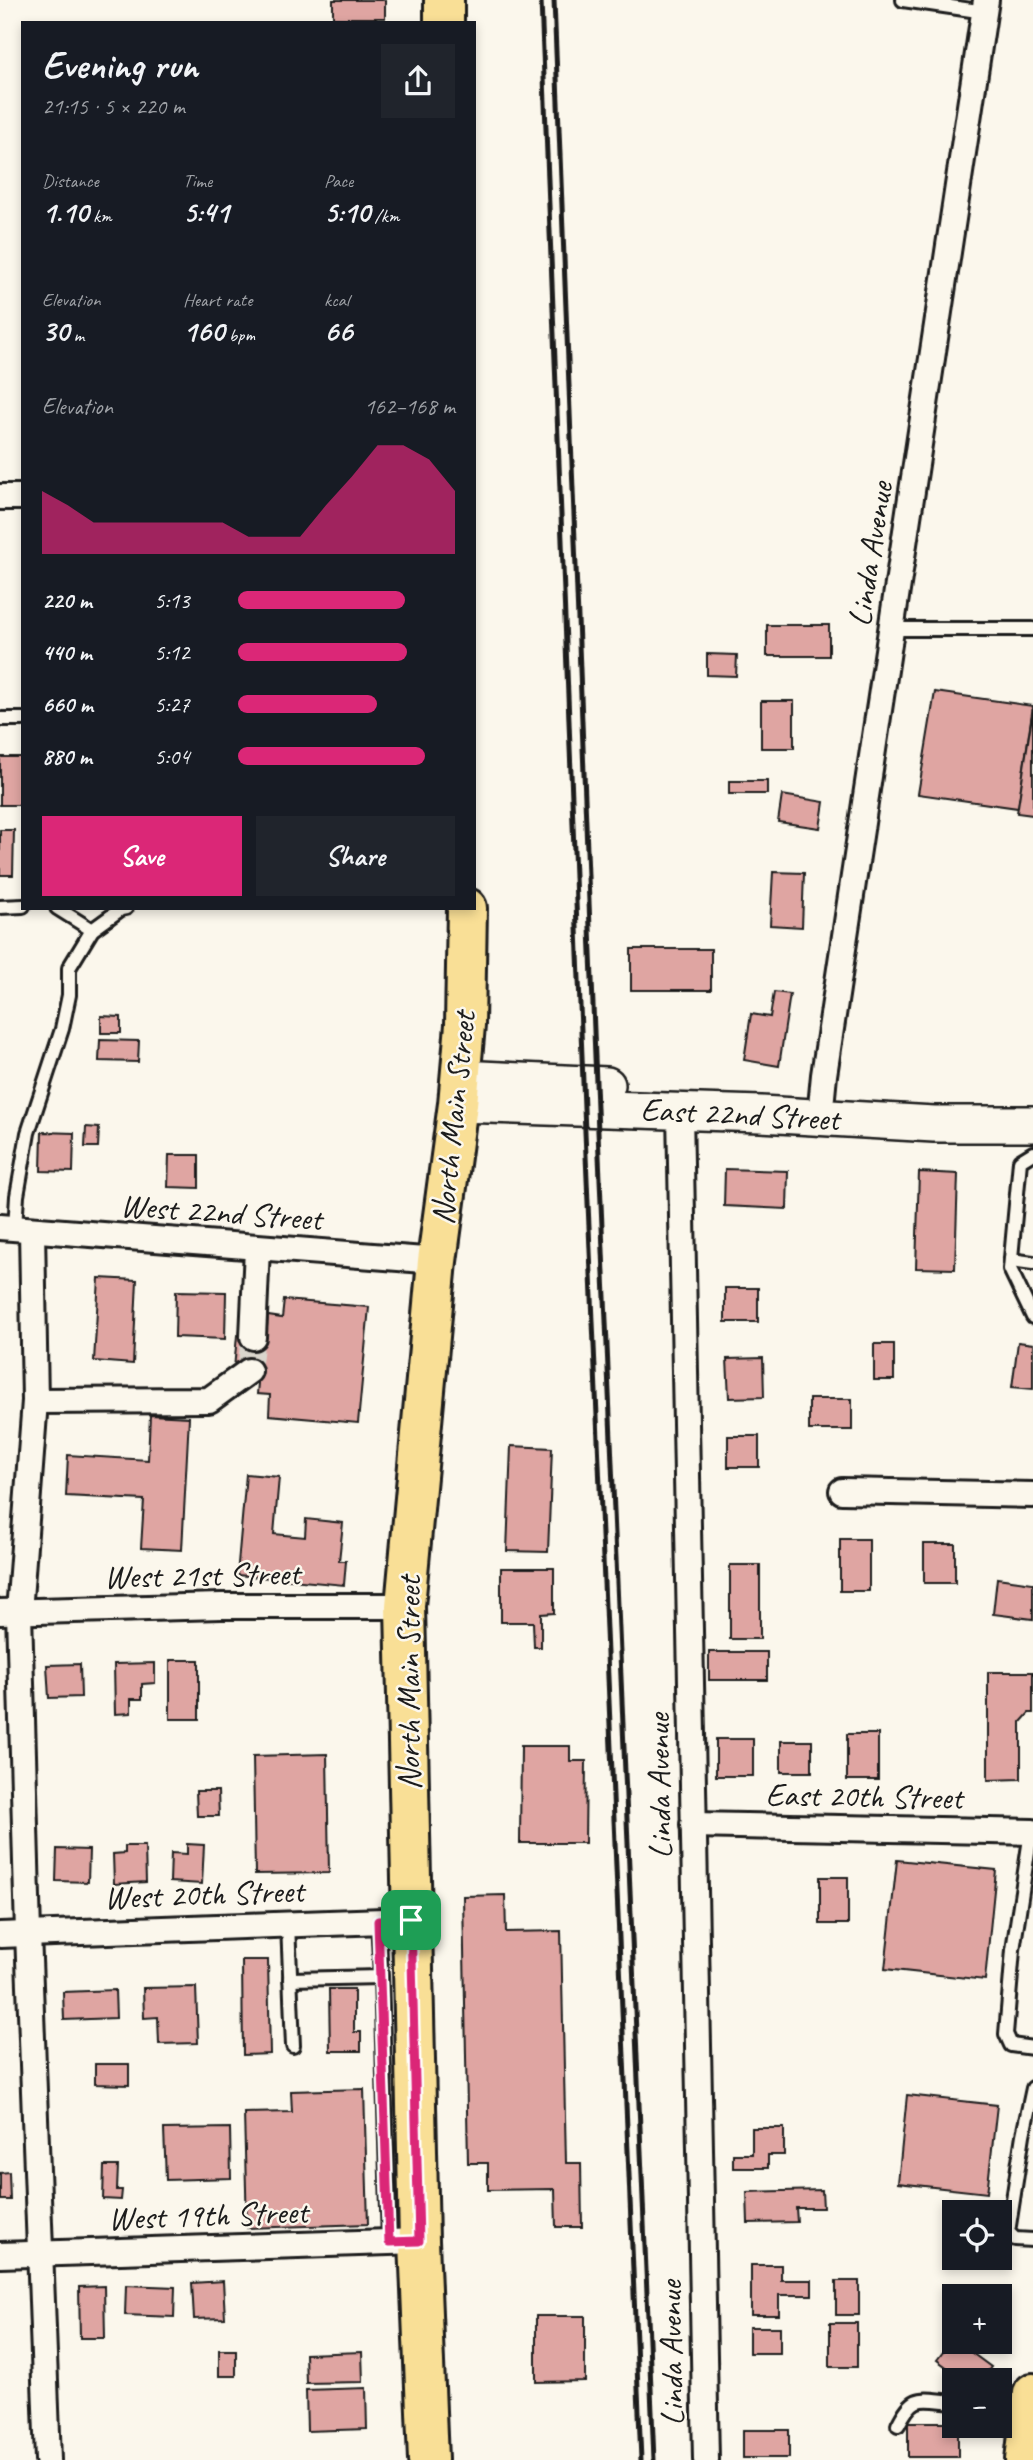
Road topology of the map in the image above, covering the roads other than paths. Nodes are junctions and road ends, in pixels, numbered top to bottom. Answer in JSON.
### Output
{"nodes":[{"id":1,"x":443,"y":0,"type":"edge"},
{"id":2,"x":903,"y":0,"type":"edge"},
{"id":3,"x":986,"y":6,"type":"edge"},
{"id":4,"x":444,"y":21,"type":"edge"},
{"id":5,"x":0,"y":497,"type":"edge"},
{"id":6,"x":21,"y":497,"type":"edge"},
{"id":7,"x":892,"y":629,"type":"junction"},
{"id":8,"x":1033,"y":629,"type":"edge"},
{"id":9,"x":0,"y":719,"type":"edge"},
{"id":10,"x":21,"y":719,"type":"edge"},
{"id":11,"x":0,"y":906,"type":"edge"},
{"id":12,"x":21,"y":906,"type":"edge"},
{"id":13,"x":60,"y":910,"type":"edge"},
{"id":14,"x":120,"y":910,"type":"edge"},
{"id":15,"x":467,"y":910,"type":"edge"},
{"id":16,"x":92,"y":930,"type":"junction"},
{"id":17,"x":459,"y":1091,"type":"junction"},
{"id":18,"x":821,"y":1106,"type":"junction"},
{"id":19,"x":680,"y":1112,"type":"junction"},
{"id":20,"x":1029,"y":1133,"type":"edge"},
{"id":21,"x":16,"y":1228,"type":"edge"},
{"id":22,"x":257,"y":1248,"type":"junction"},
{"id":23,"x":1011,"y":1260,"type":"junction"},
{"id":24,"x":437,"y":1261,"type":"junction"},
{"id":25,"x":1033,"y":1263,"type":"edge"},
{"id":26,"x":1033,"y":1317,"type":"edge"},
{"id":27,"x":253,"y":1337,"type":"tunnel mouth"},
{"id":28,"x":249,"y":1371,"type":"dead end"},
{"id":29,"x":35,"y":1401,"type":"junction"},
{"id":30,"x":842,"y":1491,"type":"dead end"},
{"id":31,"x":1033,"y":1495,"type":"edge"},
{"id":32,"x":405,"y":1606,"type":"junction"},
{"id":33,"x":10,"y":1612,"type":"edge"},
{"id":34,"x":694,"y":1825,"type":"junction"},
{"id":35,"x":1032,"y":1832,"type":"edge"},
{"id":36,"x":395,"y":1921,"type":"junction"},
{"id":37,"x":288,"y":1924,"type":"junction"},
{"id":38,"x":28,"y":1933,"type":"junction"},
{"id":39,"x":0,"y":1935,"type":"edge"},
{"id":40,"x":380,"y":1978,"type":"junction"},
{"id":41,"x":290,"y":1979,"type":"junction"},
{"id":42,"x":398,"y":2010,"type":"junction"},
{"id":43,"x":292,"y":2046,"type":"dead end"},
{"id":44,"x":1033,"y":2048,"type":"edge"},
{"id":45,"x":1033,"y":2088,"type":"edge"},
{"id":46,"x":1028,"y":2135,"type":"edge"},
{"id":47,"x":1033,"y":2240,"type":"edge"},
{"id":48,"x":404,"y":2242,"type":"junction"},
{"id":49,"x":41,"y":2254,"type":"junction"},
{"id":50,"x":0,"y":2255,"type":"edge"},
{"id":51,"x":942,"y":2401,"type":"edge"},
{"id":52,"x":1021,"y":2402,"type":"edge"},
{"id":53,"x":898,"y":2425,"type":"dead end"},
{"id":54,"x":48,"y":2460,"type":"edge"},
{"id":55,"x":428,"y":2460,"type":"edge"},
{"id":56,"x":706,"y":2460,"type":"edge"},
{"id":57,"x":1025,"y":2460,"type":"edge"}],
"edges":[{"from":1,"to":4,"type":"main road"},
{"from":2,"to":3,"type":"lane"},
{"from":3,"to":7,"type":"street","name":"Linda Avenue"},
{"from":5,"to":6,"type":"street"},
{"from":7,"to":8,"type":"lane"},
{"from":7,"to":18,"type":"street","name":"Linda Avenue"},
{"from":9,"to":10,"type":"lane"},
{"from":11,"to":12,"type":"lane"},
{"from":13,"to":16,"type":"lane"},
{"from":14,"to":16,"type":"lane"},
{"from":15,"to":17,"type":"main road","name":"North Main Street"},
{"from":16,"to":21,"type":"lane"},
{"from":17,"to":18,"type":"main road","name":"East 22nd Street"},
{"from":17,"to":19,"type":"main road","name":"East 22nd Street"},
{"from":17,"to":24,"type":"main road","name":"North Main Street"},
{"from":18,"to":19,"type":"main road","name":"East 22nd Street"},
{"from":18,"to":20,"type":"main road","name":"East 22nd Street"},
{"from":19,"to":34,"type":"street","name":"Linda Avenue"},
{"from":20,"to":23,"type":"lane"},
{"from":21,"to":22,"type":"street","name":"West 22nd Street"},
{"from":21,"to":29,"type":"street"},
{"from":22,"to":24,"type":"street","name":"West 22nd Street"},
{"from":22,"to":27,"type":"street"},
{"from":23,"to":25,"type":"lane"},
{"from":23,"to":26,"type":"lane"},
{"from":24,"to":32,"type":"main road","name":"North Main Street"},
{"from":28,"to":29,"type":"street"},
{"from":29,"to":33,"type":"street"},
{"from":30,"to":31,"type":"street"},
{"from":32,"to":33,"type":"street","name":"West 21st Street"},
{"from":32,"to":36,"type":"main road","name":"North Main Street"},
{"from":33,"to":38,"type":"street"},
{"from":34,"to":35,"type":"street","name":"East 20th Street"},
{"from":34,"to":56,"type":"street","name":"Linda Avenue"},
{"from":35,"to":44,"type":"lane"},
{"from":36,"to":37,"type":"street","name":"West 20th Street"},
{"from":36,"to":40,"type":"lane"},
{"from":36,"to":42,"type":"main road","name":"North Main Street"},
{"from":37,"to":38,"type":"street","name":"West 20th Street"},
{"from":37,"to":41,"type":"lane"},
{"from":38,"to":39,"type":"street","name":"West 20th Street"},
{"from":38,"to":49,"type":"street"},
{"from":40,"to":41,"type":"lane"},
{"from":40,"to":42,"type":"lane"},
{"from":41,"to":43,"type":"lane"},
{"from":42,"to":48,"type":"main road","name":"North Main Street"},
{"from":45,"to":46,"type":"lane"},
{"from":46,"to":47,"type":"lane"},
{"from":48,"to":49,"type":"street","name":"West 19th Street"},
{"from":48,"to":55,"type":"main road","name":"North Main Street"},
{"from":49,"to":50,"type":"street","name":"West 19th Street"},
{"from":49,"to":54,"type":"street"},
{"from":51,"to":53,"type":"lane"},
{"from":52,"to":57,"type":"main road"}]}
